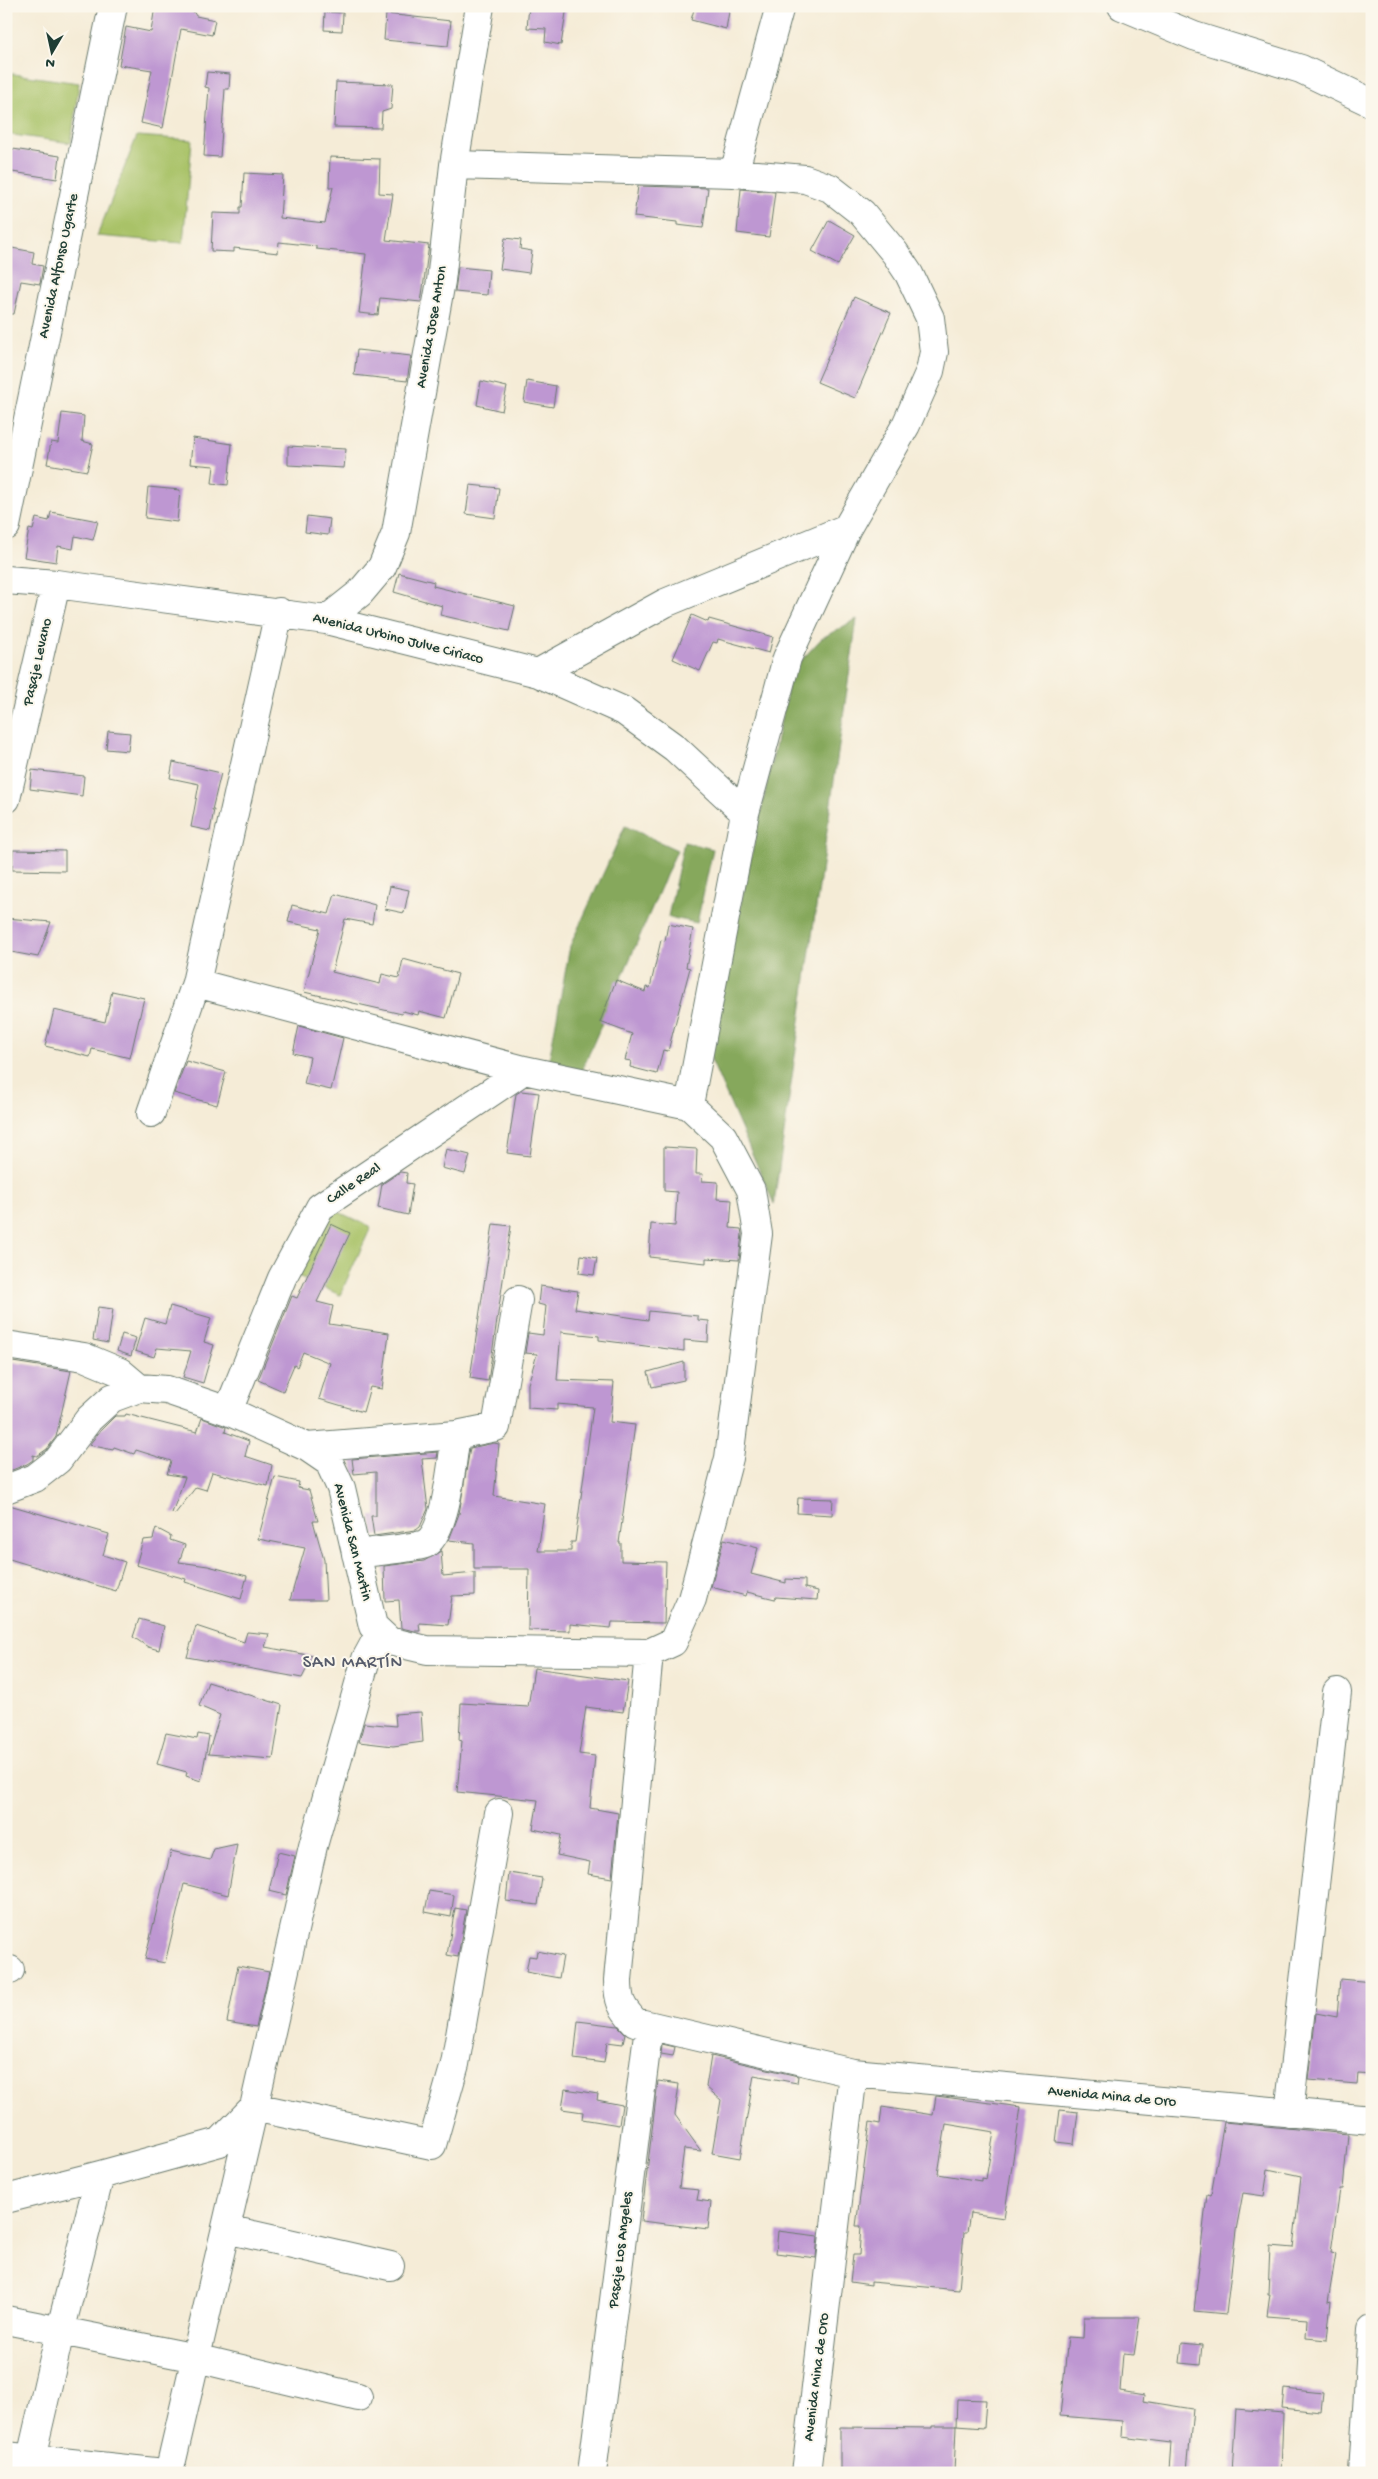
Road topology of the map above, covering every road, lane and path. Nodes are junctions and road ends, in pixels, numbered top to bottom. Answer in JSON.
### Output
{"nodes":[{"id":1,"x":113,"y":6,"type":"edge"},
{"id":2,"x":480,"y":6,"type":"edge"},
{"id":3,"x":780,"y":6,"type":"edge"},
{"id":4,"x":1122,"y":6,"type":"edge"},
{"id":5,"x":1372,"y":103,"type":"edge"},
{"id":6,"x":454,"y":165,"type":"junction"},
{"id":7,"x":734,"y":172,"type":"junction"},
{"id":8,"x":6,"y":526,"type":"edge"},
{"id":9,"x":847,"y":528,"type":"junction"},
{"id":10,"x":6,"y":580,"type":"edge"},
{"id":11,"x":56,"y":584,"type":"junction"},
{"id":12,"x":279,"y":612,"type":"junction"},
{"id":13,"x":326,"y":620,"type":"junction"},
{"id":14,"x":538,"y":673,"type":"junction"},
{"id":15,"x":6,"y":799,"type":"edge"},
{"id":16,"x":745,"y":813,"type":"junction"},
{"id":17,"x":196,"y":983,"type":"junction"},
{"id":18,"x":524,"y":1070,"type":"junction"},
{"id":19,"x":689,"y":1105,"type":"junction"},
{"id":20,"x":151,"y":1113,"type":"dead end"},
{"id":21,"x":518,"y":1300,"type":"dead end"},
{"id":22,"x":6,"y":1345,"type":"edge"},
{"id":23,"x":139,"y":1388,"type":"junction"},
{"id":24,"x":228,"y":1411,"type":"junction"},
{"id":25,"x":456,"y":1435,"type":"junction"},
{"id":26,"x":307,"y":1448,"type":"junction"},
{"id":27,"x":6,"y":1489,"type":"edge"},
{"id":28,"x":356,"y":1554,"type":"junction"},
{"id":29,"x":380,"y":1633,"type":"junction"},
{"id":30,"x":649,"y":1653,"type":"junction"},
{"id":31,"x":1337,"y":1692,"type":"dead end"},
{"id":32,"x":499,"y":1813,"type":"dead end"},
{"id":33,"x":649,"y":2026,"type":"junction"},
{"id":34,"x":853,"y":2073,"type":"junction"},
{"id":35,"x":254,"y":2106,"type":"junction"},
{"id":36,"x":1289,"y":2113,"type":"junction"},
{"id":37,"x":1372,"y":2120,"type":"edge"},
{"id":38,"x":100,"y":2176,"type":"junction"},
{"id":39,"x":6,"y":2199,"type":"edge"},
{"id":40,"x":226,"y":2229,"type":"junction"},
{"id":41,"x":390,"y":2266,"type":"dead end"},
{"id":42,"x":6,"y":2320,"type":"edge"},
{"id":43,"x":1372,"y":2329,"type":"edge"},
{"id":44,"x":60,"y":2332,"type":"junction"},
{"id":45,"x":196,"y":2358,"type":"junction"},
{"id":46,"x":1370,"y":2364,"type":"edge"},
{"id":47,"x":358,"y":2396,"type":"dead end"},
{"id":48,"x":18,"y":2457,"type":"edge"},
{"id":49,"x":164,"y":2473,"type":"edge"},
{"id":50,"x":169,"y":2473,"type":"edge"},
{"id":51,"x":592,"y":2473,"type":"edge"},
{"id":52,"x":806,"y":2473,"type":"edge"},
{"id":53,"x":1363,"y":2473,"type":"edge"}],
"edges":[{"from":1,"to":8,"type":"street","name":"Avenida Alfonso Ugarte"},
{"from":2,"to":6,"type":"street","name":"Avenida Jose Anton"},
{"from":3,"to":7,"type":"street"},
{"from":4,"to":5,"type":"street"},
{"from":6,"to":7,"type":"street"},
{"from":6,"to":13,"type":"street","name":"Avenida Jose Anton"},
{"from":7,"to":9,"type":"street"},
{"from":9,"to":14,"type":"street"},
{"from":9,"to":16,"type":"street"},
{"from":10,"to":11,"type":"street","name":"Avenida Urbino Julve Ciriaco"},
{"from":11,"to":12,"type":"street","name":"Avenida Urbino Julve Ciriaco"},
{"from":11,"to":15,"type":"street","name":"Pasaje Levano"},
{"from":12,"to":13,"type":"street","name":"Avenida Urbino Julve Ciriaco"},
{"from":12,"to":17,"type":"street"},
{"from":13,"to":14,"type":"street","name":"Avenida Urbino Julve Ciriaco"},
{"from":14,"to":16,"type":"street","name":"Avenida Urbino Julve Ciriaco"},
{"from":16,"to":19,"type":"street"},
{"from":17,"to":18,"type":"street"},
{"from":17,"to":20,"type":"street"},
{"from":18,"to":19,"type":"street"},
{"from":18,"to":24,"type":"street","name":"Calle Real"},
{"from":19,"to":30,"type":"street"},
{"from":21,"to":25,"type":"street"},
{"from":22,"to":23,"type":"street"},
{"from":23,"to":24,"type":"street","name":"Avenida San Martin"},
{"from":23,"to":27,"type":"street","name":"Avenida San Martin"},
{"from":24,"to":26,"type":"street","name":"Avenida San Martin"},
{"from":25,"to":26,"type":"street"},
{"from":25,"to":28,"type":"street"},
{"from":26,"to":28,"type":"street","name":"Avenida San Martin"},
{"from":28,"to":29,"type":"street","name":"Avenida San Martin"},
{"from":29,"to":30,"type":"street"},
{"from":29,"to":35,"type":"street"},
{"from":30,"to":33,"type":"street","name":"Avenida Mina de Oro"},
{"from":31,"to":36,"type":"street"},
{"from":32,"to":35,"type":"street"},
{"from":33,"to":34,"type":"street","name":"Avenida Mina de Oro"},
{"from":33,"to":51,"type":"street","name":"Pasaje Los Angeles"},
{"from":34,"to":36,"type":"street","name":"Avenida Mina de Oro"},
{"from":34,"to":52,"type":"street","name":"Avenida Mina de Oro"},
{"from":35,"to":38,"type":"street"},
{"from":35,"to":40,"type":"street"},
{"from":36,"to":37,"type":"street","name":"Avenida Mina de Oro"},
{"from":38,"to":39,"type":"street"},
{"from":38,"to":44,"type":"street"},
{"from":40,"to":41,"type":"street"},
{"from":40,"to":45,"type":"street"},
{"from":42,"to":44,"type":"street"},
{"from":43,"to":46,"type":"street"},
{"from":44,"to":45,"type":"street"},
{"from":44,"to":48,"type":"street"},
{"from":45,"to":47,"type":"street"},
{"from":45,"to":50,"type":"street"},
{"from":46,"to":53,"type":"street"},
{"from":48,"to":49,"type":"street"}]}
